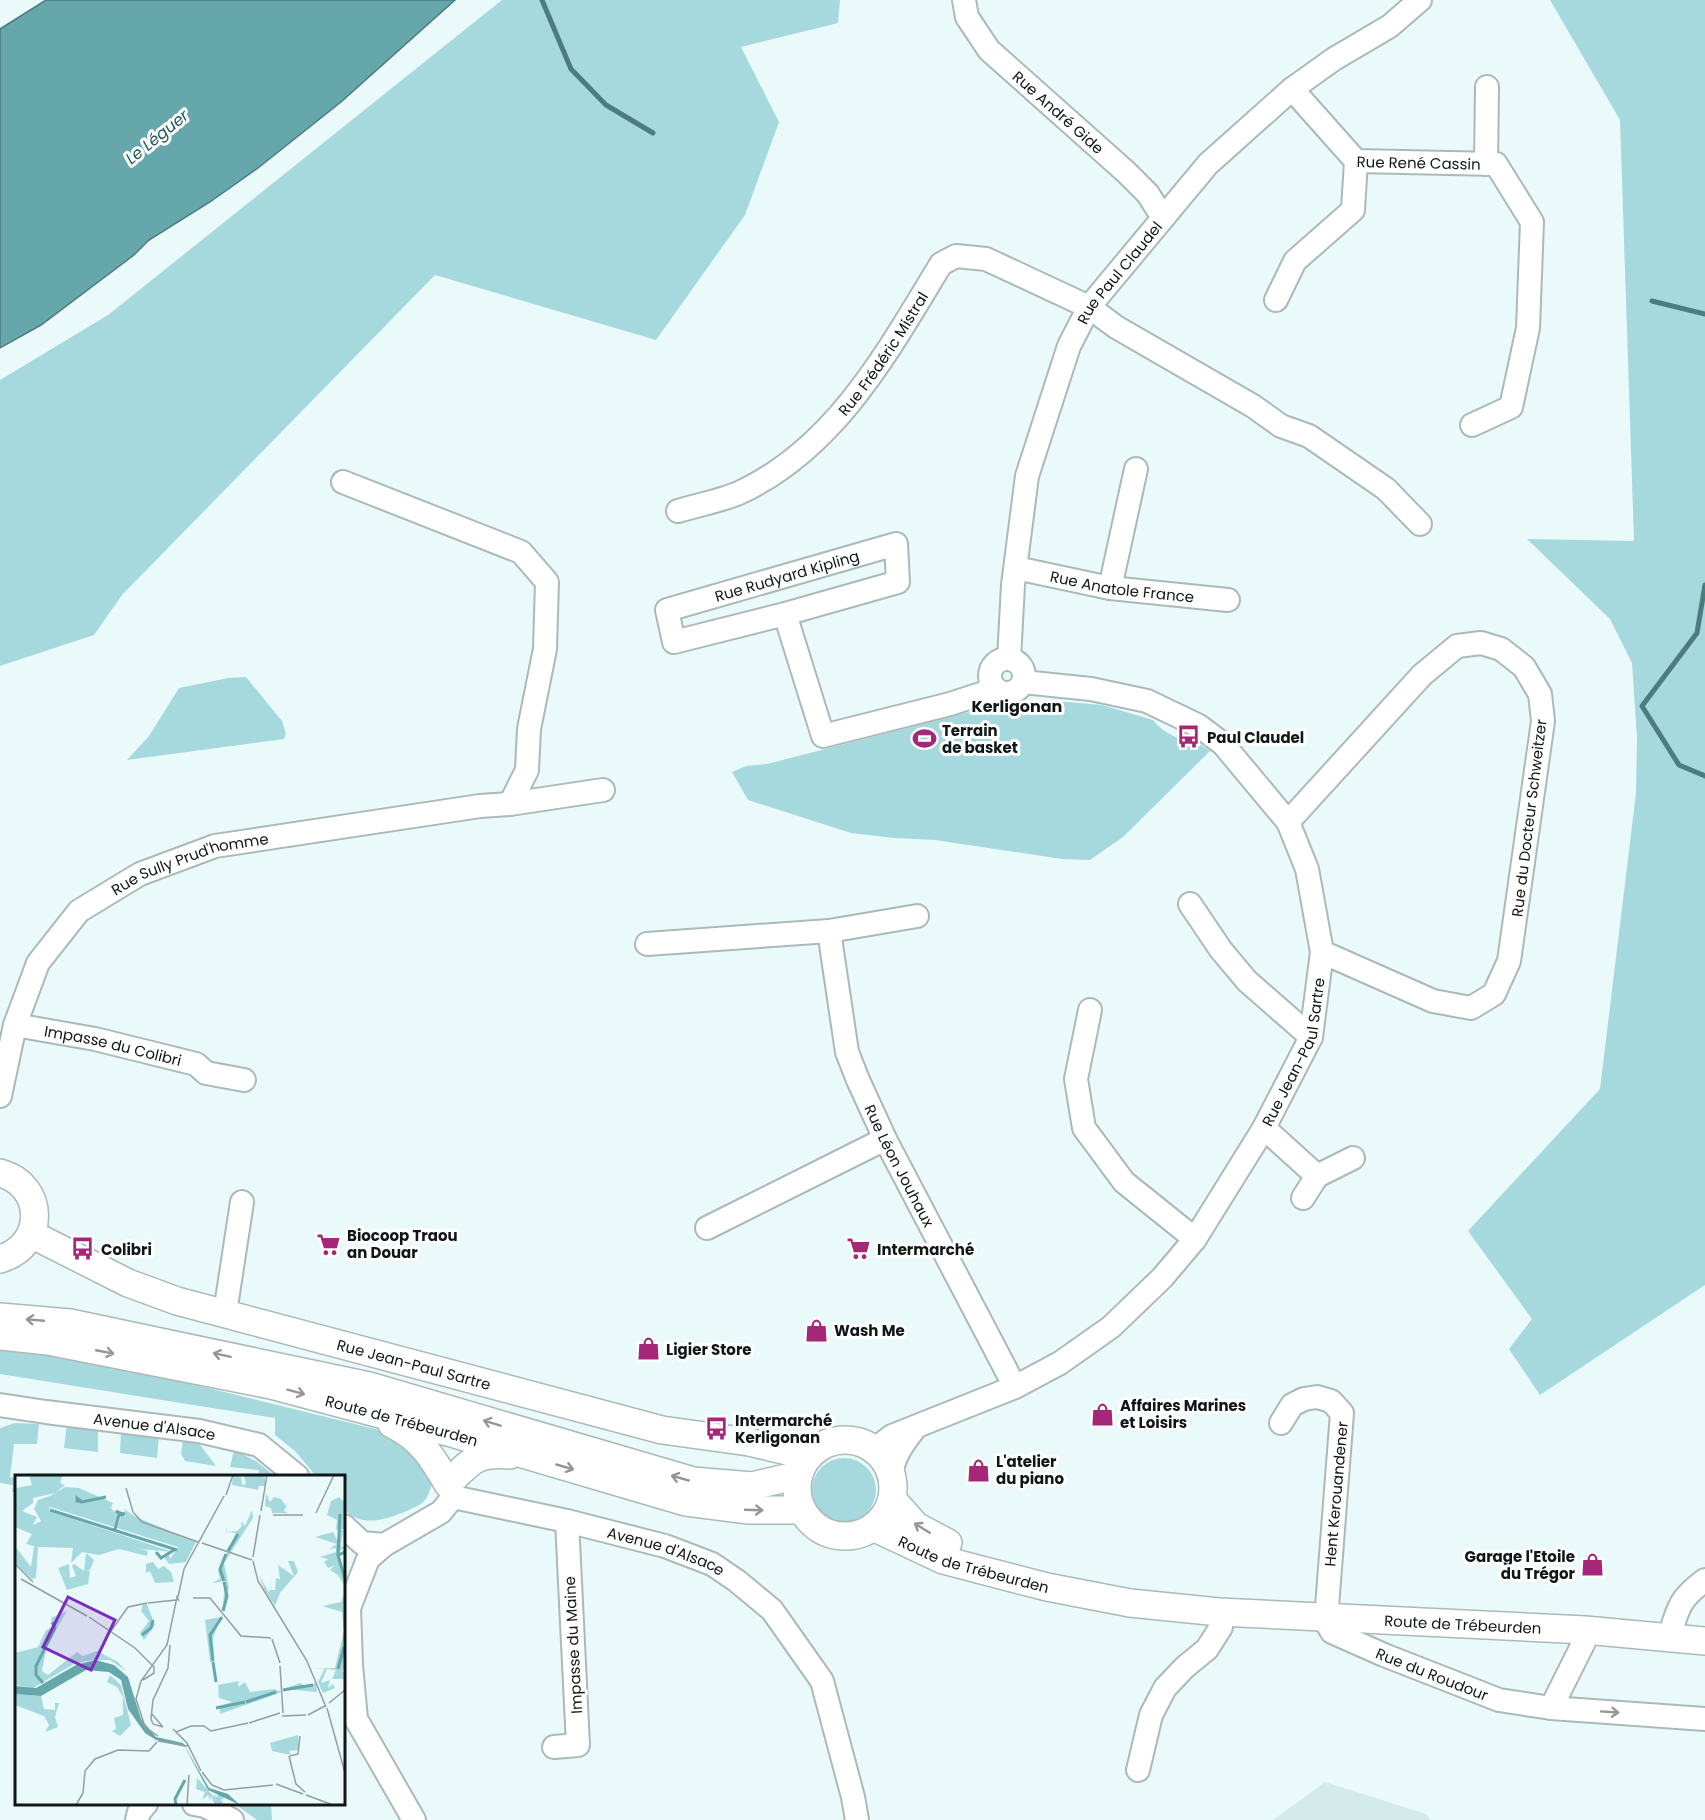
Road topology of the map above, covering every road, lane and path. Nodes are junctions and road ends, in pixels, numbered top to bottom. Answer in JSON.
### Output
{"nodes":[{"id":1,"x":964,"y":0,"type":"edge"},
{"id":2,"x":1420,"y":0,"type":"edge"},
{"id":3,"x":1487,"y":87,"type":"dead end"},
{"id":4,"x":1292,"y":89,"type":"junction"},
{"id":5,"x":1356,"y":161,"type":"junction"},
{"id":6,"x":1486,"y":164,"type":"junction"},
{"id":7,"x":1162,"y":218,"type":"junction"},
{"id":8,"x":1276,"y":300,"type":"dead end"},
{"id":9,"x":1089,"y":307,"type":"junction"},
{"id":10,"x":1472,"y":425,"type":"dead end"},
{"id":11,"x":1136,"y":470,"type":"dead end"},
{"id":12,"x":343,"y":482,"type":"dead end"},
{"id":13,"x":678,"y":512,"type":"dead end"},
{"id":14,"x":1420,"y":524,"type":"dead end"},
{"id":15,"x":1016,"y":568,"type":"junction"},
{"id":16,"x":1110,"y":588,"type":"junction"},
{"id":17,"x":1228,"y":600,"type":"dead end"},
{"id":18,"x":785,"y":614,"type":"junction"},
{"id":19,"x":1009,"y":658,"type":"junction"},
{"id":20,"x":1023,"y":682,"type":"junction"},
{"id":21,"x":996,"y":689,"type":"junction"},
{"id":22,"x":603,"y":790,"type":"dead end"},
{"id":23,"x":510,"y":804,"type":"junction"},
{"id":24,"x":1288,"y":822,"type":"junction"},
{"id":25,"x":1190,"y":904,"type":"dead end"},
{"id":26,"x":917,"y":916,"type":"dead end"},
{"id":27,"x":829,"y":931,"type":"junction"},
{"id":28,"x":647,"y":944,"type":"dead end"},
{"id":29,"x":1322,"y":952,"type":"junction"},
{"id":30,"x":1090,"y":1010,"type":"dead end"},
{"id":31,"x":15,"y":1026,"type":"junction"},
{"id":32,"x":1311,"y":1037,"type":"junction"},
{"id":33,"x":244,"y":1080,"type":"dead end"},
{"id":34,"x":0,"y":1096,"type":"edge"},
{"id":35,"x":1264,"y":1128,"type":"junction"},
{"id":36,"x":885,"y":1139,"type":"junction"},
{"id":37,"x":1353,"y":1158,"type":"dead end"},
{"id":38,"x":0,"y":1173,"type":"edge"},
{"id":39,"x":1317,"y":1176,"type":"junction"},
{"id":40,"x":1303,"y":1198,"type":"dead end"},
{"id":41,"x":242,"y":1202,"type":"dead end"},
{"id":42,"x":707,"y":1228,"type":"dead end"},
{"id":43,"x":31,"y":1234,"type":"junction"},
{"id":44,"x":1195,"y":1239,"type":"junction"},
{"id":45,"x":0,"y":1259,"type":"edge"},
{"id":46,"x":225,"y":1313,"type":"junction"},
{"id":47,"x":0,"y":1317,"type":"edge"},
{"id":48,"x":0,"y":1336,"type":"edge"},
{"id":49,"x":1015,"y":1387,"type":"junction"},
{"id":50,"x":0,"y":1405,"type":"edge"},
{"id":51,"x":358,"y":1408,"type":"junction"},
{"id":52,"x":1281,"y":1423,"type":"dead end"},
{"id":53,"x":917,"y":1426,"type":"junction"},
{"id":54,"x":874,"y":1450,"type":"junction"},
{"id":55,"x":528,"y":1456,"type":"junction"},
{"id":56,"x":804,"y":1465,"type":"junction"},
{"id":57,"x":296,"y":1475,"type":"edge"},
{"id":58,"x":892,"y":1486,"type":"junction"},
{"id":59,"x":451,"y":1490,"type":"junction"},
{"id":60,"x":802,"y":1510,"type":"junction"},
{"id":61,"x":567,"y":1521,"type":"junction"},
{"id":62,"x":345,"y":1527,"type":"edge"},
{"id":63,"x":873,"y":1527,"type":"junction"},
{"id":64,"x":384,"y":1545,"type":"junction"},
{"id":65,"x":1705,"y":1580,"type":"edge"},
{"id":66,"x":1219,"y":1612,"type":"junction"},
{"id":67,"x":1323,"y":1617,"type":"junction"},
{"id":68,"x":1585,"y":1630,"type":"junction"},
{"id":69,"x":1669,"y":1638,"type":"junction"},
{"id":70,"x":1705,"y":1641,"type":"edge"},
{"id":71,"x":1551,"y":1708,"type":"junction"},
{"id":72,"x":1705,"y":1719,"type":"edge"},
{"id":73,"x":554,"y":1747,"type":"dead end"},
{"id":74,"x":1138,"y":1770,"type":"dead end"},
{"id":75,"x":144,"y":1805,"type":"edge"},
{"id":76,"x":201,"y":1805,"type":"edge"},
{"id":77,"x":138,"y":1820,"type":"edge"},
{"id":78,"x":232,"y":1820,"type":"edge"},
{"id":79,"x":414,"y":1820,"type":"edge"},
{"id":80,"x":857,"y":1820,"type":"edge"}],
"edges":[{"from":1,"to":7,"type":"street","name":"Rue André Gide"},
{"from":2,"to":4,"type":"street","name":"Rue Paul Claudel"},
{"from":3,"to":6,"type":"street"},
{"from":4,"to":5,"type":"street","name":"Rue René Cassin"},
{"from":4,"to":7,"type":"street","name":"Rue Paul Claudel"},
{"from":5,"to":6,"type":"street","name":"Rue René Cassin"},
{"from":5,"to":8,"type":"street"},
{"from":6,"to":10,"type":"street","name":"Rue René Cassin"},
{"from":7,"to":9,"type":"street","name":"Rue Paul Claudel"},
{"from":9,"to":13,"type":"street","name":"Rue Frédéric Mistral"},
{"from":9,"to":14,"type":"street","name":"Rue Frédéric Mistral"},
{"from":9,"to":15,"type":"street","name":"Rue Paul Claudel"},
{"from":11,"to":16,"type":"street"},
{"from":12,"to":23,"type":"street"},
{"from":15,"to":16,"type":"street","name":"Rue Anatole France"},
{"from":15,"to":19,"type":"street","name":"Rue Paul Claudel"},
{"from":16,"to":17,"type":"street","name":"Rue Anatole France"},
{"from":18,"to":18,"type":"street","name":"Rue Rudyard Kipling"},
{"from":18,"to":21,"type":"street"},
{"from":19,"to":20,"type":"street"},
{"from":19,"to":21,"type":"street"},
{"from":20,"to":21,"type":"street"},
{"from":20,"to":24,"type":"street","name":"Rue Jean-Paul Sartre"},
{"from":22,"to":23,"type":"street","name":"Rue Sully Prud'homme"},
{"from":23,"to":31,"type":"street","name":"Rue Sully Prud'homme"},
{"from":24,"to":29,"type":"street","name":"Rue Jean-Paul Sartre"},
{"from":24,"to":29,"type":"street","name":"Rue du Docteur Schweitzer"},
{"from":25,"to":32,"type":"street"},
{"from":26,"to":27,"type":"street"},
{"from":27,"to":28,"type":"street"},
{"from":27,"to":36,"type":"street","name":"Rue Léon Jouhaux"},
{"from":29,"to":32,"type":"street","name":"Rue Jean-Paul Sartre"},
{"from":30,"to":44,"type":"street"},
{"from":31,"to":33,"type":"street","name":"Impasse du Colibri"},
{"from":31,"to":34,"type":"street","name":"Rue Sully Prud'homme"},
{"from":32,"to":35,"type":"street","name":"Rue Jean-Paul Sartre"},
{"from":35,"to":39,"type":"street"},
{"from":35,"to":44,"type":"street","name":"Rue Jean-Paul Sartre"},
{"from":36,"to":42,"type":"street"},
{"from":36,"to":49,"type":"street","name":"Rue Léon Jouhaux"},
{"from":37,"to":39,"type":"street"},
{"from":38,"to":43,"type":"main road"},
{"from":39,"to":40,"type":"street"},
{"from":41,"to":46,"type":"street"},
{"from":43,"to":45,"type":"main road"},
{"from":43,"to":46,"type":"main road","name":"Rue Jean-Paul Sartre"},
{"from":44,"to":49,"type":"street","name":"Rue Jean-Paul Sartre"},
{"from":46,"to":56,"type":"main road","name":"Rue Jean-Paul Sartre"},
{"from":56,"to":47,"type":"main road","name":"Route de Trébeurden","one_way":true},
{"from":48,"to":51,"type":"main road","name":"Route de Trébeurden","one_way":true},
{"from":49,"to":53,"type":"street","name":"Rue Jean-Paul Sartre"},
{"from":50,"to":57,"type":"street","name":"Avenue d'Alsace"},
{"from":51,"to":55,"type":"main road","name":"Route de Trébeurden"},
{"from":51,"to":59,"type":"main road"},
{"from":52,"to":67,"type":"street","name":"Hent Kerouandener"},
{"from":53,"to":54,"type":"street","name":"Rue Jean-Paul Sartre"},
{"from":53,"to":58,"type":"street"},
{"from":54,"to":56,"type":"main road"},
{"from":54,"to":58,"type":"main road"},
{"from":55,"to":59,"type":"main road"},
{"from":55,"to":60,"type":"main road","name":"Route de Trébeurden","one_way":true},
{"from":56,"to":60,"type":"main road"},
{"from":58,"to":63,"type":"main road"},
{"from":66,"to":58,"type":"main road","name":"Route de Trébeurden","one_way":true},
{"from":59,"to":61,"type":"street","name":"Avenue d'Alsace"},
{"from":59,"to":64,"type":"street"},
{"from":60,"to":63,"type":"main road"},
{"from":61,"to":73,"type":"street","name":"Impasse du Maine"},
{"from":61,"to":80,"type":"street","name":"Avenue d'Alsace"},
{"from":62,"to":64,"type":"street"},
{"from":63,"to":66,"type":"main road","name":"Route de Trébeurden"},
{"from":64,"to":79,"type":"street"},
{"from":65,"to":69,"type":"street"},
{"from":66,"to":67,"type":"main road","name":"Route de Trébeurden"},
{"from":66,"to":74,"type":"street"},
{"from":67,"to":68,"type":"main road","name":"Route de Trébeurden"},
{"from":67,"to":71,"type":"street","name":"Rue du Roudour"},
{"from":68,"to":69,"type":"main road","name":"Route de Trébeurden"},
{"from":68,"to":71,"type":"street"},
{"from":69,"to":70,"type":"main road","name":"Route de Trébeurden"},
{"from":71,"to":72,"type":"street","name":"Rue du Roudour","one_way":true},
{"from":75,"to":77,"type":"street"},
{"from":76,"to":78,"type":"street"}]}
